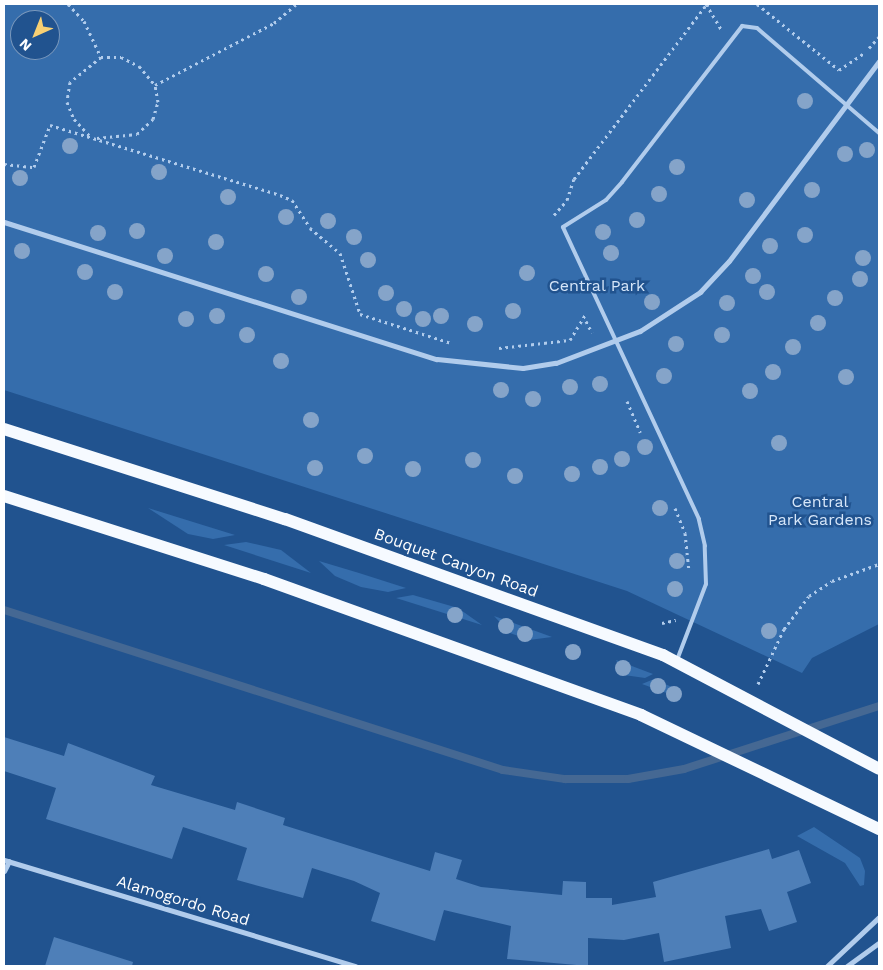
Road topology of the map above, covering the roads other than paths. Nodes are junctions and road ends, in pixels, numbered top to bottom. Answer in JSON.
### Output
{"nodes":[{"id":1,"x":879,"y":61,"type":"edge"},
{"id":2,"x":846,"y":102,"type":"junction"},
{"id":3,"x":879,"y":132,"type":"edge"},
{"id":4,"x":4,"y":222,"type":"edge"},
{"id":5,"x":617,"y":340,"type":"junction"},
{"id":6,"x":4,"y":429,"type":"edge"},
{"id":7,"x":4,"y":496,"type":"edge"},
{"id":8,"x":676,"y":662,"type":"junction"},
{"id":9,"x":877,"y":767,"type":"edge"},
{"id":10,"x":879,"y":829,"type":"edge"},
{"id":11,"x":6,"y":860,"type":"edge"},
{"id":12,"x":4,"y":871,"type":"edge"},
{"id":13,"x":879,"y":917,"type":"edge"},
{"id":14,"x":879,"y":943,"type":"edge"},
{"id":15,"x":355,"y":966,"type":"edge"},
{"id":16,"x":827,"y":966,"type":"edge"},
{"id":17,"x":847,"y":966,"type":"edge"}],
"edges":[{"from":1,"to":2,"type":"street"},
{"from":2,"to":3,"type":"lane"},
{"from":2,"to":5,"type":"street"},
{"from":2,"to":5,"type":"lane"},
{"from":4,"to":5,"type":"street"},
{"from":5,"to":8,"type":"lane"},
{"from":6,"to":8,"type":"main road","name":"Bouquet Canyon Road"},
{"from":7,"to":10,"type":"main road"},
{"from":8,"to":9,"type":"main road","name":"Bouquet Canyon Road"},
{"from":11,"to":12,"type":"street"},
{"from":11,"to":15,"type":"street","name":"Alamogordo Road"},
{"from":13,"to":16,"type":"street"},
{"from":14,"to":17,"type":"street"}]}
